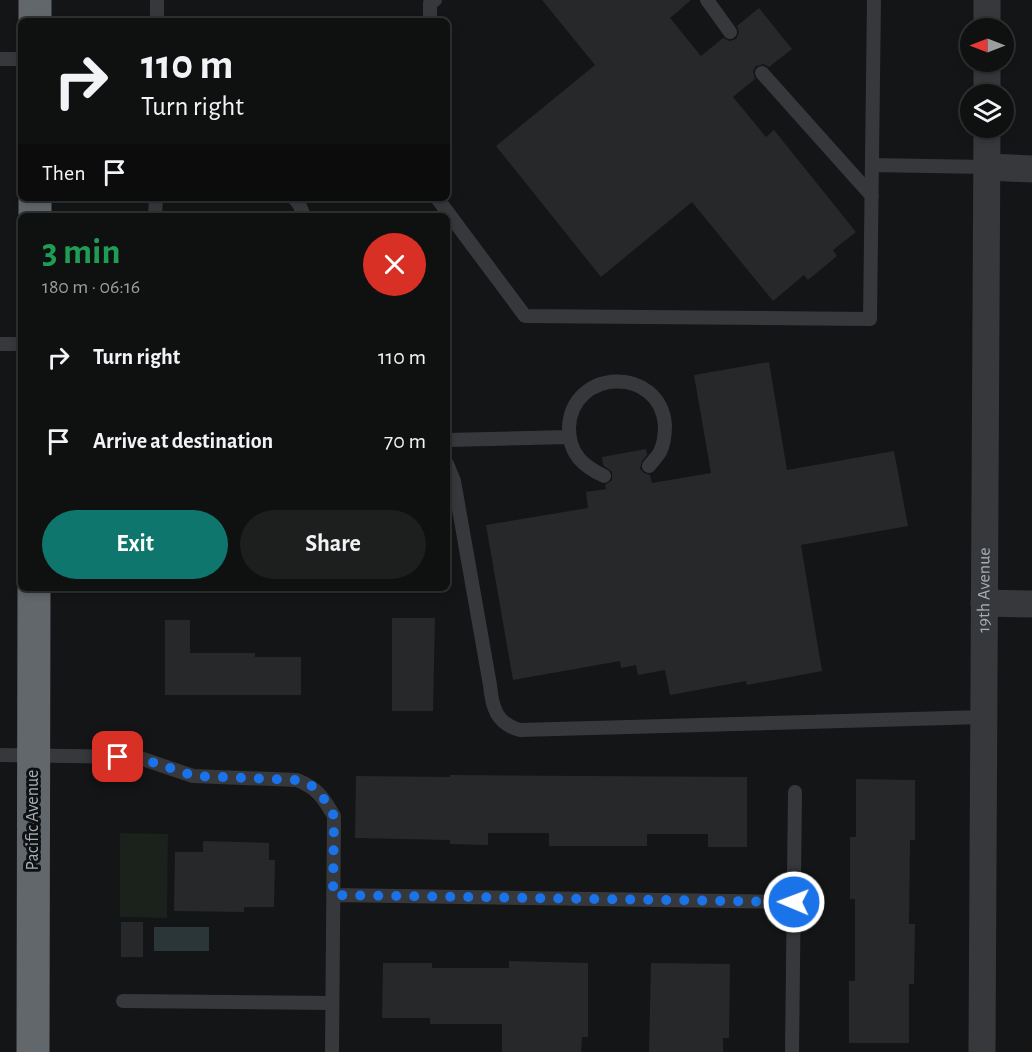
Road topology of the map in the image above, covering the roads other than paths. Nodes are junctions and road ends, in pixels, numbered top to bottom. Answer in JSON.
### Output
{"nodes":[{"id":1,"x":35,"y":0,"type":"edge"},
{"id":2,"x":157,"y":0,"type":"edge"},
{"id":3,"x":435,"y":0,"type":"edge"},
{"id":4,"x":706,"y":0,"type":"edge"},
{"id":5,"x":874,"y":0,"type":"edge"},
{"id":6,"x":987,"y":0,"type":"edge"},
{"id":7,"x":35,"y":18,"type":"edge"},
{"id":8,"x":157,"y":18,"type":"edge"},
{"id":9,"x":430,"y":18,"type":"edge"},
{"id":10,"x":987,"y":18,"type":"edge"},
{"id":11,"x":730,"y":32,"type":"dead end"},
{"id":12,"x":0,"y":59,"type":"edge"},
{"id":13,"x":18,"y":59,"type":"edge"},
{"id":14,"x":762,"y":73,"type":"dead end"},
{"id":15,"x":987,"y":138,"type":"edge"},
{"id":16,"x":872,"y":165,"type":"junction"},
{"id":17,"x":987,"y":167,"type":"junction"},
{"id":18,"x":1032,"y":169,"type":"edge"},
{"id":19,"x":872,"y":196,"type":"junction"},
{"id":20,"x":450,"y":215,"type":"edge"},
{"id":21,"x":0,"y":344,"type":"edge"},
{"id":22,"x":18,"y":344,"type":"edge"},
{"id":23,"x":569,"y":437,"type":"junction"},
{"id":24,"x":450,"y":440,"type":"edge"},
{"id":25,"x":649,"y":466,"type":"dead end"},
{"id":26,"x":450,"y":471,"type":"edge"},
{"id":27,"x":604,"y":476,"type":"dead end"},
{"id":28,"x":34,"y":591,"type":"edge"},
{"id":29,"x":984,"y":603,"type":"junction"},
{"id":30,"x":1032,"y":604,"type":"edge"},
{"id":31,"x":983,"y":717,"type":"junction"},
{"id":32,"x":0,"y":755,"type":"edge"},
{"id":33,"x":33,"y":755,"type":"junction"},
{"id":34,"x":795,"y":792,"type":"dead end"},
{"id":35,"x":333,"y":895,"type":"junction"},
{"id":36,"x":794,"y":902,"type":"junction"},
{"id":37,"x":123,"y":1001,"type":"dead end"},
{"id":38,"x":332,"y":1003,"type":"junction"},
{"id":39,"x":33,"y":1052,"type":"edge"},
{"id":40,"x":332,"y":1052,"type":"edge"},
{"id":41,"x":792,"y":1052,"type":"edge"},
{"id":42,"x":982,"y":1052,"type":"edge"}],
"edges":[{"from":1,"to":7,"type":"highway"},
{"from":2,"to":8,"type":"lane"},
{"from":3,"to":9,"type":"lane"},
{"from":4,"to":11,"type":"lane"},
{"from":5,"to":16,"type":"lane"},
{"from":6,"to":10,"type":"street"},
{"from":12,"to":13,"type":"lane"},
{"from":14,"to":19,"type":"lane"},
{"from":15,"to":17,"type":"street","name":"19th Avenue"},
{"from":16,"to":17,"type":"lane"},
{"from":16,"to":19,"type":"lane"},
{"from":17,"to":18,"type":"street"},
{"from":17,"to":29,"type":"street","name":"19th Avenue"},
{"from":19,"to":20,"type":"lane"},
{"from":21,"to":22,"type":"lane"},
{"from":23,"to":24,"type":"lane"},
{"from":23,"to":25,"type":"lane"},
{"from":23,"to":27,"type":"lane"},
{"from":26,"to":31,"type":"lane"},
{"from":28,"to":33,"type":"highway","name":"Pacific Avenue"},
{"from":29,"to":30,"type":"street"},
{"from":29,"to":31,"type":"street","name":"19th Avenue"},
{"from":31,"to":42,"type":"street","name":"19th Avenue"},
{"from":32,"to":33,"type":"lane"},
{"from":33,"to":35,"type":"lane"},
{"from":33,"to":39,"type":"highway","name":"Pacific Avenue"},
{"from":34,"to":36,"type":"lane"},
{"from":35,"to":36,"type":"lane"},
{"from":35,"to":38,"type":"lane"},
{"from":36,"to":41,"type":"lane"},
{"from":37,"to":38,"type":"lane"},
{"from":38,"to":40,"type":"lane"}]}
